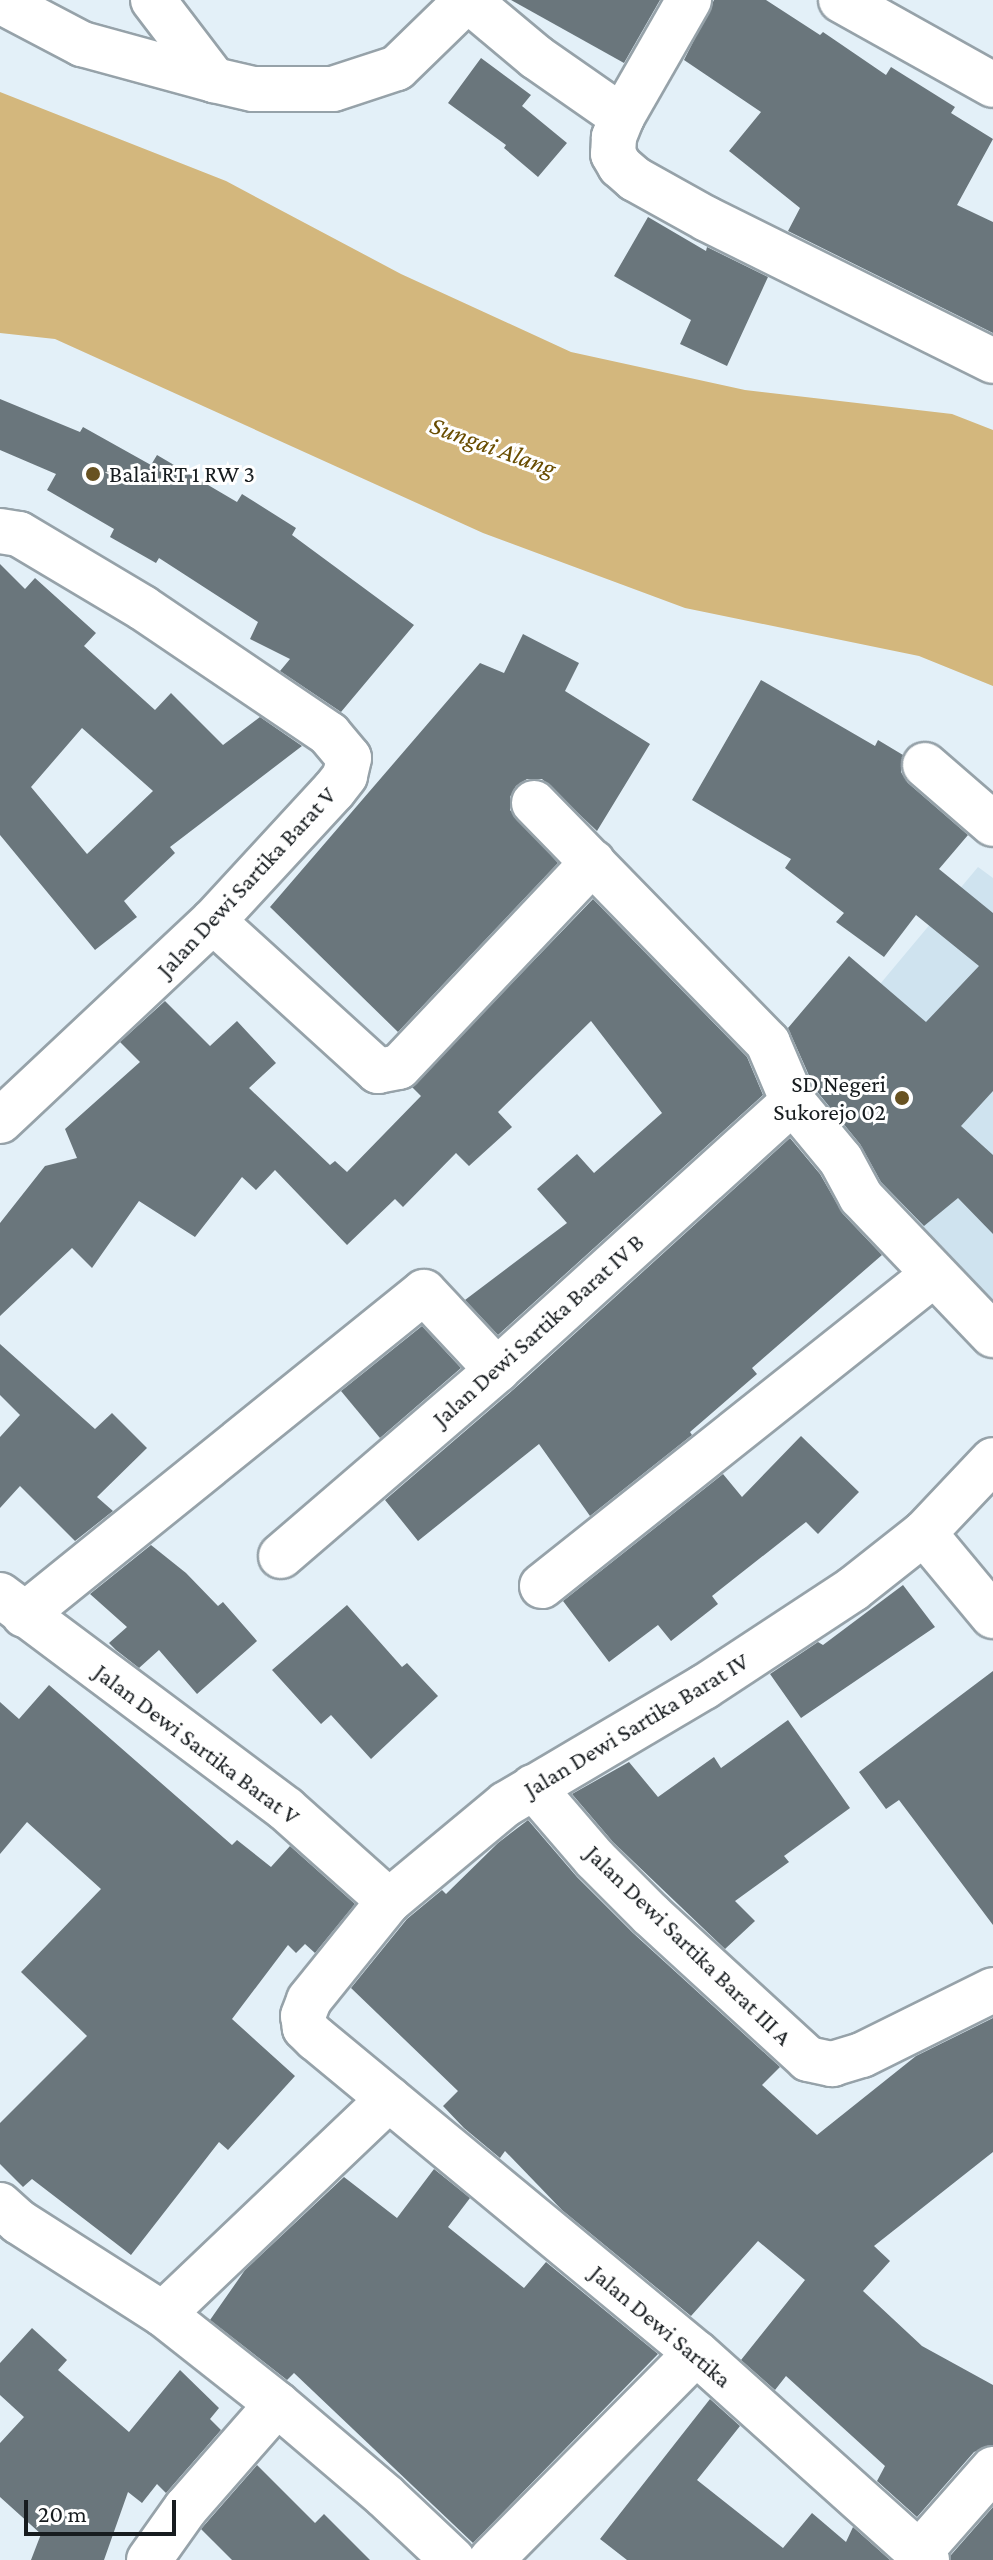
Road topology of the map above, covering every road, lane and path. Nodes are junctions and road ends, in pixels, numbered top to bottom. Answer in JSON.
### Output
{"nodes":[{"id":1,"x":153,"y":0,"type":"edge"},
{"id":2,"x":467,"y":0,"type":"edge"},
{"id":3,"x":689,"y":0,"type":"edge"},
{"id":4,"x":841,"y":0,"type":"edge"},
{"id":5,"x":0,"y":1,"type":"edge"},
{"id":6,"x":214,"y":80,"type":"junction"},
{"id":7,"x":993,"y":85,"type":"edge"},
{"id":8,"x":622,"y":117,"type":"junction"},
{"id":9,"x":993,"y":361,"type":"edge"},
{"id":10,"x":0,"y":531,"type":"edge"},
{"id":11,"x":925,"y":765,"type":"dead end"},
{"id":12,"x":534,"y":803,"type":"dead end"},
{"id":13,"x":993,"y":824,"type":"edge"},
{"id":14,"x":593,"y":862,"type":"junction"},
{"id":15,"x":213,"y":921,"type":"junction"},
{"id":16,"x":793,"y":1102,"type":"junction"},
{"id":17,"x":0,"y":1121,"type":"edge"},
{"id":18,"x":933,"y":1275,"type":"junction"},
{"id":19,"x":993,"y":1335,"type":"edge"},
{"id":20,"x":497,"y":1370,"type":"junction"},
{"id":21,"x":993,"y":1460,"type":"edge"},
{"id":22,"x":924,"y":1533,"type":"junction"},
{"id":23,"x":281,"y":1556,"type":"dead end"},
{"id":24,"x":542,"y":1586,"type":"dead end"},
{"id":25,"x":12,"y":1605,"type":"edge"},
{"id":26,"x":993,"y":1616,"type":"edge"},
{"id":27,"x":533,"y":1787,"type":"junction"},
{"id":28,"x":389,"y":1901,"type":"junction"},
{"id":29,"x":993,"y":1990,"type":"edge"},
{"id":30,"x":303,"y":2016,"type":"joint"},
{"id":31,"x":389,"y":2099,"type":"junction"},
{"id":32,"x":0,"y":2205,"type":"edge"},
{"id":33,"x":163,"y":2314,"type":"junction"},
{"id":34,"x":696,"y":2353,"type":"junction"},
{"id":35,"x":277,"y":2404,"type":"junction"},
{"id":36,"x":993,"y":2469,"type":"edge"},
{"id":37,"x":923,"y":2556,"type":"edge"},
{"id":38,"x":149,"y":2560,"type":"edge"},
{"id":39,"x":453,"y":2560,"type":"edge"},
{"id":40,"x":491,"y":2560,"type":"edge"}],
"edges":[{"from":1,"to":6,"type":"street"},
{"from":2,"to":6,"type":"street"},
{"from":2,"to":8,"type":"street"},
{"from":3,"to":8,"type":"street"},
{"from":4,"to":7,"type":"street"},
{"from":5,"to":6,"type":"street"},
{"from":8,"to":9,"type":"street"},
{"from":10,"to":15,"type":"street","name":"Jalan Dewi Sartika Barat V"},
{"from":11,"to":13,"type":"street"},
{"from":12,"to":14,"type":"street"},
{"from":14,"to":15,"type":"street"},
{"from":14,"to":16,"type":"street"},
{"from":15,"to":17,"type":"street","name":"Jalan Dewi Sartika Barat V"},
{"from":16,"to":18,"type":"street"},
{"from":16,"to":20,"type":"street","name":"Jalan Dewi Sartika Barat IV B"},
{"from":18,"to":19,"type":"street"},
{"from":18,"to":24,"type":"street"},
{"from":20,"to":23,"type":"street","name":"Jalan Dewi Sartika Barat IV B"},
{"from":20,"to":25,"type":"street"},
{"from":21,"to":22,"type":"street","name":"Jalan Dewi Sartika Barat IV"},
{"from":22,"to":26,"type":"street"},
{"from":22,"to":27,"type":"street","name":"Jalan Dewi Sartika Barat IV"},
{"from":25,"to":28,"type":"street","name":"Jalan Dewi Sartika Barat V"},
{"from":27,"to":28,"type":"street","name":"Jalan Dewi Sartika Barat IV"},
{"from":27,"to":29,"type":"street","name":"Jalan Dewi Sartika Barat III A"},
{"from":28,"to":30,"type":"street","name":"Jalan Dewi Sartika Barat IV"},
{"from":30,"to":31,"type":"street","name":"Jalan Dewi Sartika"},
{"from":31,"to":33,"type":"street"},
{"from":31,"to":34,"type":"street","name":"Jalan Dewi Sartika"},
{"from":32,"to":33,"type":"street"},
{"from":33,"to":35,"type":"street"},
{"from":34,"to":37,"type":"street","name":"Jalan Dewi Sartika"},
{"from":34,"to":40,"type":"street"},
{"from":35,"to":38,"type":"street"},
{"from":35,"to":39,"type":"street"},
{"from":36,"to":37,"type":"street"}]}
